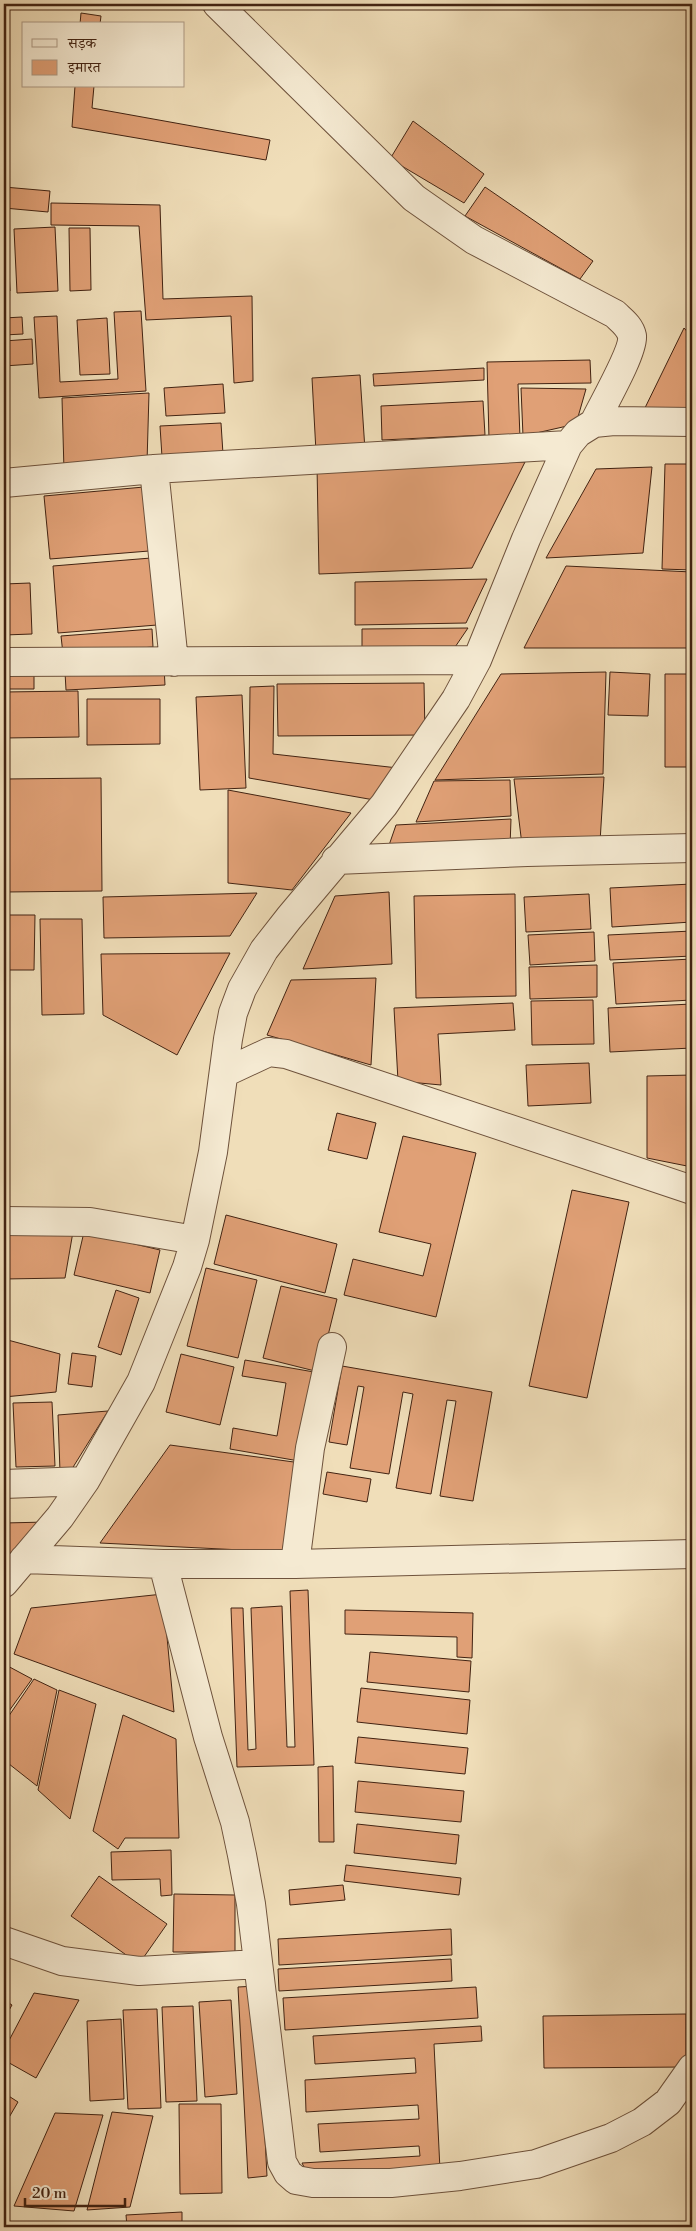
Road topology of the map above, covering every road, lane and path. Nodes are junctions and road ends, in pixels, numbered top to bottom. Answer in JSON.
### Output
{"nodes":[{"id":1,"x":217,"y":4,"type":"edge"},
{"id":2,"x":594,"y":422,"type":"junction"},
{"id":3,"x":692,"y":422,"type":"edge"},
{"id":4,"x":568,"y":445,"type":"junction"},
{"id":5,"x":154,"y":468,"type":"junction"},
{"id":6,"x":4,"y":483,"type":"edge"},
{"id":7,"x":477,"y":660,"type":"junction"},
{"id":8,"x":4,"y":662,"type":"edge"},
{"id":9,"x":174,"y":662,"type":"junction"},
{"id":10,"x":692,"y":848,"type":"edge"},
{"id":11,"x":336,"y":860,"type":"junction"},
{"id":12,"x":224,"y":1073,"type":"junction"},
{"id":13,"x":692,"y":1190,"type":"edge"},
{"id":14,"x":4,"y":1221,"type":"edge"},
{"id":15,"x":195,"y":1240,"type":"junction"},
{"id":16,"x":332,"y":1347,"type":"dead end"},
{"id":17,"x":86,"y":1480,"type":"junction"},
{"id":18,"x":4,"y":1484,"type":"edge"},
{"id":19,"x":692,"y":1554,"type":"edge"},
{"id":20,"x":24,"y":1559,"type":"junction"},
{"id":21,"x":164,"y":1564,"type":"junction"},
{"id":22,"x":295,"y":1564,"type":"junction"},
{"id":23,"x":4,"y":1583,"type":"edge"},
{"id":24,"x":4,"y":1941,"type":"edge"},
{"id":25,"x":258,"y":1964,"type":"junction"},
{"id":26,"x":692,"y":2068,"type":"edge"}],
"edges":[{"from":1,"to":2,"type":"street"},
{"from":2,"to":3,"type":"street"},
{"from":2,"to":4,"type":"street"},
{"from":4,"to":5,"type":"street"},
{"from":4,"to":7,"type":"street"},
{"from":5,"to":6,"type":"street"},
{"from":5,"to":9,"type":"street"},
{"from":7,"to":9,"type":"street"},
{"from":7,"to":11,"type":"street"},
{"from":8,"to":9,"type":"street"},
{"from":10,"to":11,"type":"street"},
{"from":11,"to":12,"type":"street"},
{"from":12,"to":13,"type":"street"},
{"from":12,"to":15,"type":"street"},
{"from":14,"to":15,"type":"street"},
{"from":15,"to":17,"type":"street"},
{"from":16,"to":22,"type":"street"},
{"from":17,"to":18,"type":"street"},
{"from":17,"to":20,"type":"street"},
{"from":19,"to":22,"type":"street"},
{"from":20,"to":21,"type":"street"},
{"from":20,"to":23,"type":"street"},
{"from":21,"to":22,"type":"street"},
{"from":21,"to":25,"type":"street"},
{"from":24,"to":25,"type":"street"},
{"from":25,"to":26,"type":"street"}]}
